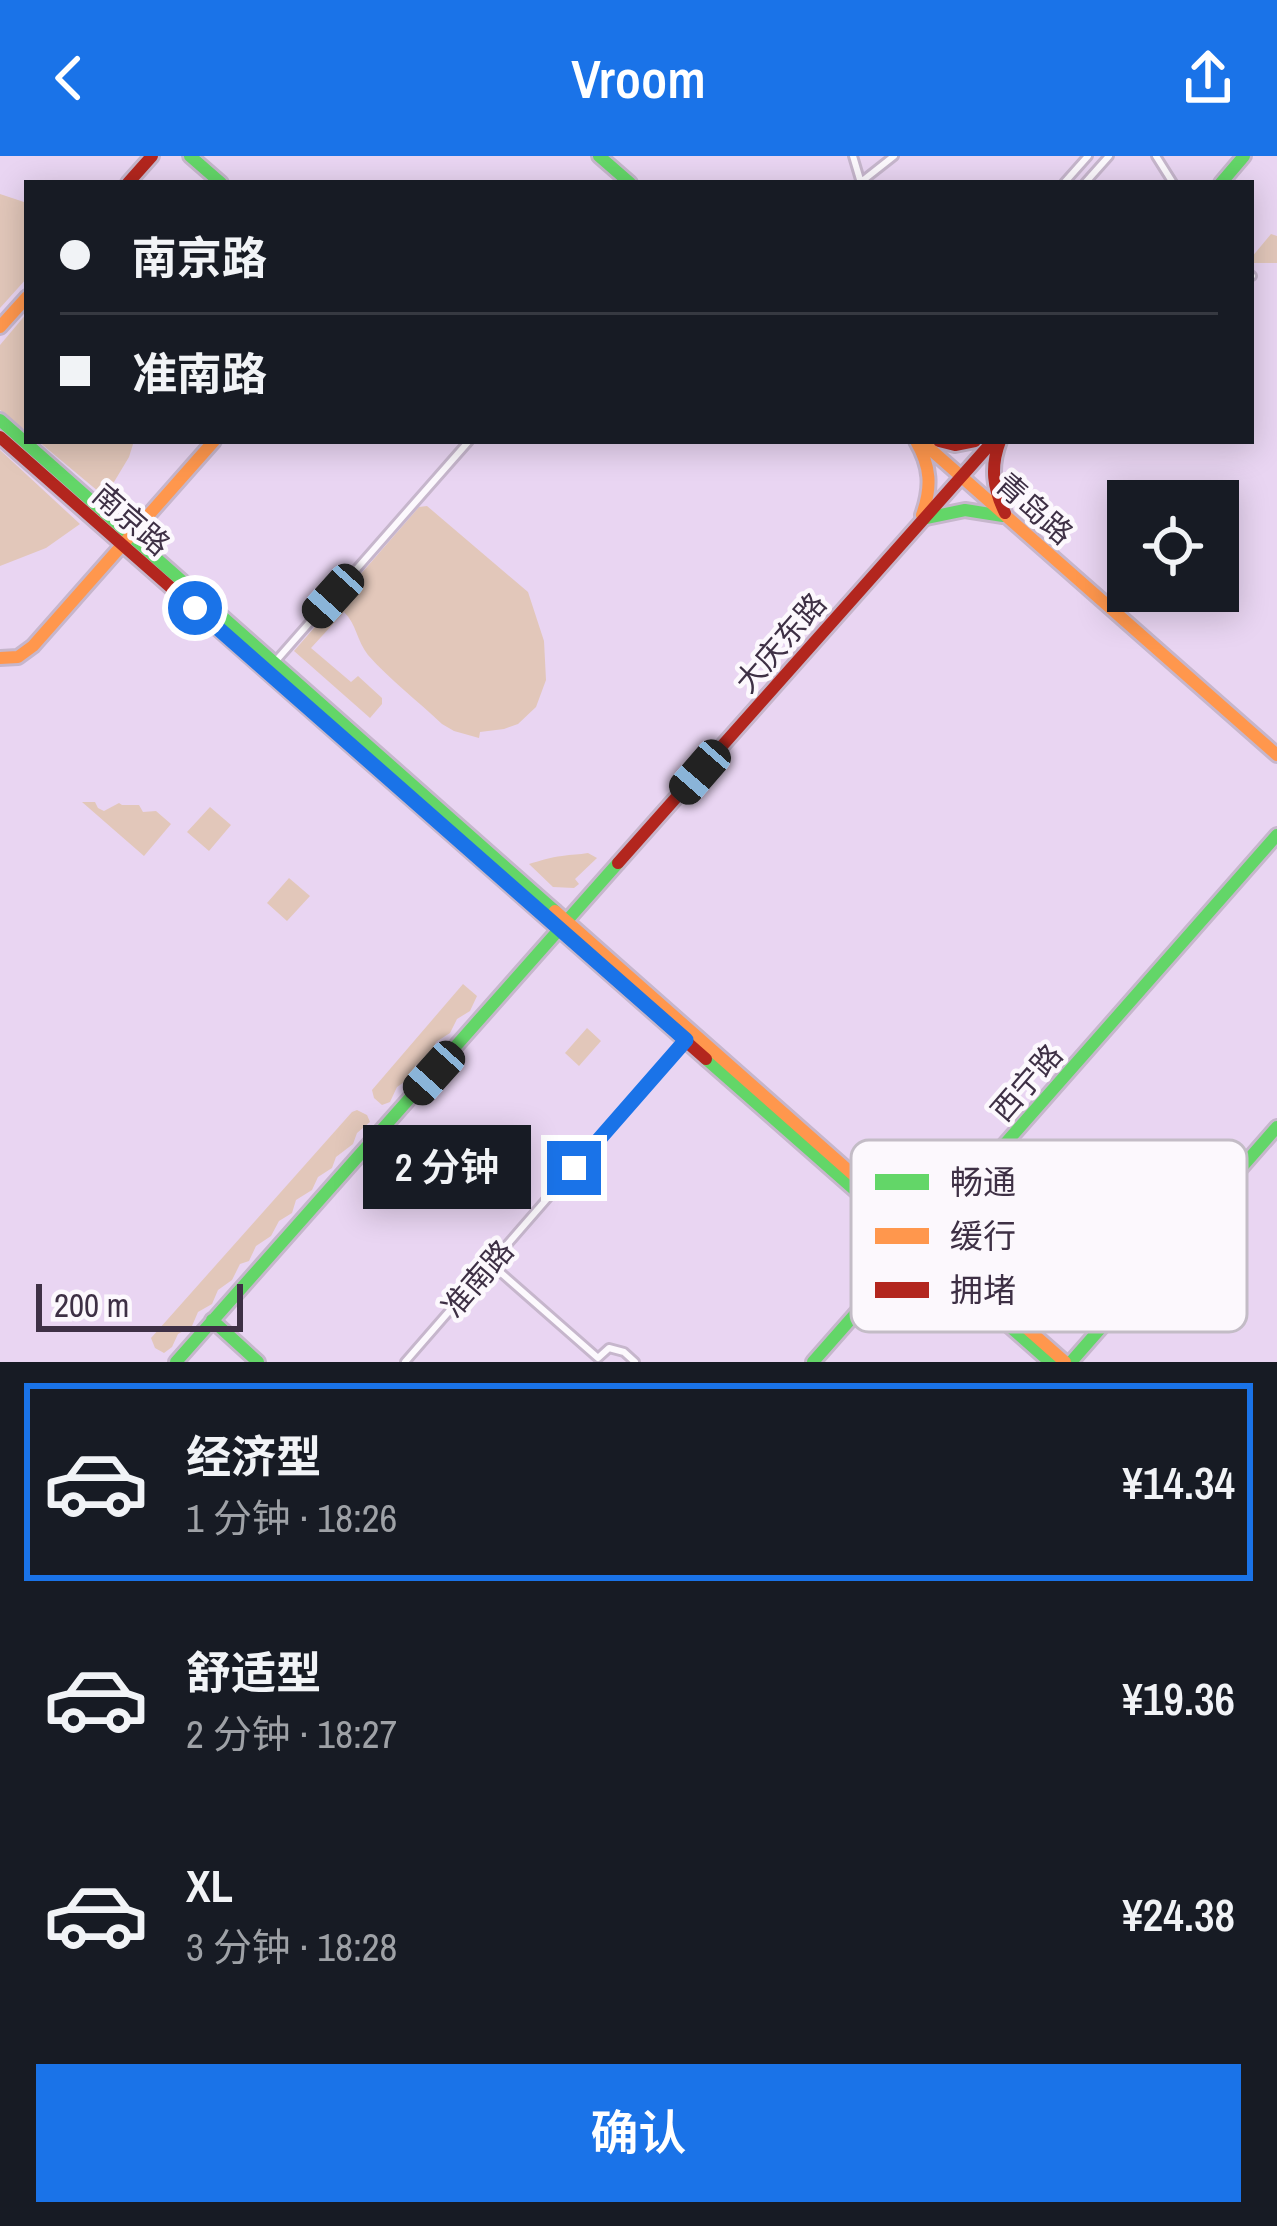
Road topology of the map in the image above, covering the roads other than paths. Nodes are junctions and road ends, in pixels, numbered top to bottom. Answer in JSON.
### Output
{"nodes":[{"id":1,"x":152,"y":156,"type":"edge"},
{"id":2,"x":190,"y":156,"type":"edge"},
{"id":3,"x":599,"y":156,"type":"edge"},
{"id":4,"x":894,"y":156,"type":"edge"},
{"id":5,"x":1088,"y":156,"type":"edge"},
{"id":6,"x":1108,"y":156,"type":"edge"},
{"id":7,"x":1244,"y":156,"type":"edge"},
{"id":8,"x":1079,"y":165,"type":"junction"},
{"id":9,"x":1088,"y":179,"type":"edge"},
{"id":10,"x":131,"y":180,"type":"edge"},
{"id":11,"x":218,"y":180,"type":"edge"},
{"id":12,"x":627,"y":180,"type":"edge"},
{"id":13,"x":865,"y":180,"type":"edge"},
{"id":14,"x":1066,"y":180,"type":"edge"},
{"id":15,"x":1224,"y":180,"type":"edge"},
{"id":16,"x":24,"y":300,"type":"edge"},
{"id":17,"x":0,"y":327,"type":"edge"},
{"id":18,"x":0,"y":421,"type":"edge"},
{"id":19,"x":0,"y":437,"type":"edge"},
{"id":20,"x":24,"y":444,"type":"edge"},
{"id":21,"x":24,"y":444,"type":"edge"},
{"id":22,"x":211,"y":444,"type":"edge"},
{"id":23,"x":467,"y":444,"type":"edge"},
{"id":24,"x":920,"y":444,"type":"edge"},
{"id":25,"x":923,"y":444,"type":"edge"},
{"id":26,"x":993,"y":444,"type":"edge"},
{"id":27,"x":996,"y":444,"type":"edge"},
{"id":28,"x":962,"y":477,"type":"junction"},
{"id":29,"x":1008,"y":518,"type":"junction"},
{"id":30,"x":921,"y":520,"type":"junction"},
{"id":31,"x":126,"y":540,"type":"junction"},
{"id":32,"x":0,"y":658,"type":"edge"},
{"id":33,"x":270,"y":667,"type":"junction"},
{"id":34,"x":1277,"y":755,"type":"edge"},
{"id":35,"x":1277,"y":835,"type":"edge"},
{"id":36,"x":569,"y":928,"type":"junction"},
{"id":37,"x":689,"y":1036,"type":"junction"},
{"id":38,"x":1277,"y":1127,"type":"edge"},
{"id":39,"x":1008,"y":1140,"type":"edge"},
{"id":40,"x":1247,"y":1161,"type":"edge"},
{"id":41,"x":851,"y":1179,"type":"edge"},
{"id":42,"x":491,"y":1264,"type":"junction"},
{"id":43,"x":851,"y":1319,"type":"edge"},
{"id":44,"x":212,"y":1320,"type":"junction"},
{"id":45,"x":1018,"y":1332,"type":"edge"},
{"id":46,"x":1032,"y":1332,"type":"edge"},
{"id":47,"x":1095,"y":1332,"type":"edge"},
{"id":48,"x":176,"y":1362,"type":"edge"},
{"id":49,"x":258,"y":1362,"type":"edge"},
{"id":50,"x":405,"y":1362,"type":"edge"},
{"id":51,"x":635,"y":1362,"type":"edge"},
{"id":52,"x":813,"y":1362,"type":"edge"},
{"id":53,"x":1050,"y":1362,"type":"edge"},
{"id":54,"x":1068,"y":1362,"type":"edge"}],
"edges":[{"from":1,"to":10,"type":"main road"},
{"from":2,"to":11,"type":"main road"},
{"from":3,"to":12,"type":"main road"},
{"from":4,"to":13,"type":"street"},
{"from":5,"to":8,"type":"street"},
{"from":6,"to":9,"type":"street"},
{"from":7,"to":15,"type":"main road"},
{"from":8,"to":9,"type":"street"},
{"from":8,"to":14,"type":"street"},
{"from":16,"to":17,"type":"main road"},
{"from":18,"to":21,"type":"main road","name":"南京路"},
{"from":19,"to":31,"type":"main road","name":"南京路"},
{"from":20,"to":31,"type":"main road","name":"南京路"},
{"from":22,"to":31,"type":"main road"},
{"from":23,"to":33,"type":"street"},
{"from":24,"to":30,"type":"main road"},
{"from":25,"to":28,"type":"main road","name":"青岛路"},
{"from":26,"to":28,"type":"main road","name":"大庆东路"},
{"from":27,"to":29,"type":"main road"},
{"from":28,"to":29,"type":"main road","name":"青岛路"},
{"from":28,"to":30,"type":"main road","name":"大庆东路"},
{"from":29,"to":30,"type":"main road"},
{"from":29,"to":34,"type":"main road","name":"青岛路"},
{"from":30,"to":36,"type":"main road","name":"大庆东路"},
{"from":31,"to":32,"type":"main road"},
{"from":31,"to":33,"type":"main road","name":"南京路"},
{"from":33,"to":36,"type":"main road","name":"南京路"},
{"from":35,"to":39,"type":"main road","name":"西宁路"},
{"from":36,"to":37,"type":"main road"},
{"from":36,"to":37,"type":"main road","name":"南京路"},
{"from":36,"to":44,"type":"main road","name":"大庆东路"},
{"from":37,"to":41,"type":"main road"},
{"from":37,"to":42,"type":"street","name":"准南路"},
{"from":38,"to":40,"type":"main road"},
{"from":42,"to":50,"type":"street","name":"准南路"},
{"from":42,"to":51,"type":"street"},
{"from":43,"to":52,"type":"main road","name":"西宁路"},
{"from":44,"to":48,"type":"main road","name":"大庆东路"},
{"from":44,"to":49,"type":"main road"},
{"from":45,"to":53,"type":"main road"},
{"from":46,"to":54,"type":"main road"},
{"from":47,"to":54,"type":"main road"}]}
